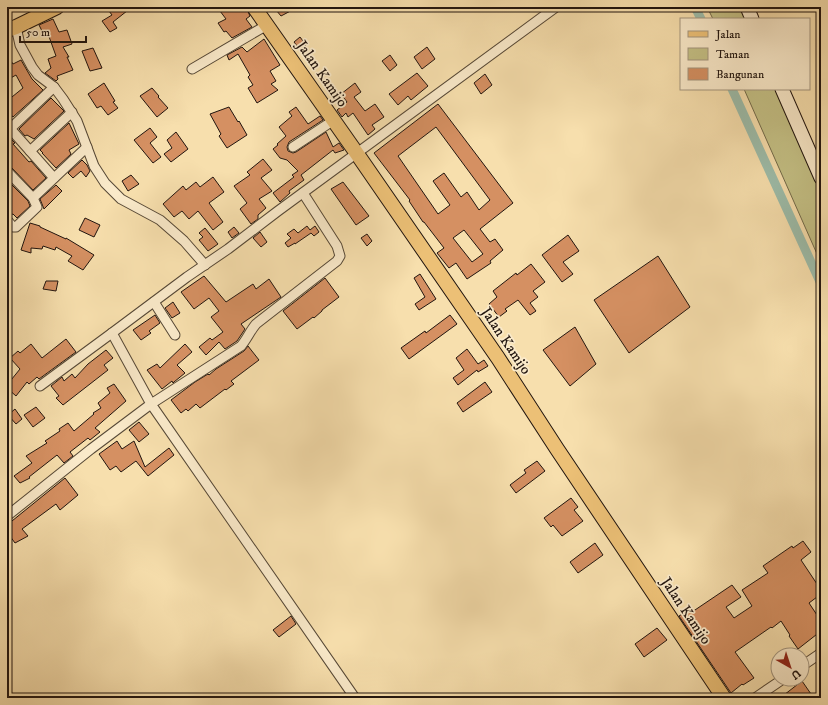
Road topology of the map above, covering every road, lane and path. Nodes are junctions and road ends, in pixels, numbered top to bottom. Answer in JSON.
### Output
{"nodes":[{"id":1,"x":57,"y":7,"type":"edge"},
{"id":2,"x":254,"y":7,"type":"edge"},
{"id":3,"x":556,"y":7,"type":"edge"},
{"id":4,"x":747,"y":7,"type":"edge"},
{"id":5,"x":752,"y":18,"type":"edge"},
{"id":6,"x":267,"y":25,"type":"junction"},
{"id":7,"x":11,"y":29,"type":"edge"},
{"id":8,"x":192,"y":69,"type":"dead end"},
{"id":9,"x":54,"y":87,"type":"junction"},
{"id":10,"x":782,"y":90,"type":"edge"},
{"id":11,"x":72,"y":112,"type":"junction"},
{"id":12,"x":334,"y":120,"type":"junction"},
{"id":13,"x":9,"y":127,"type":"edge"},
{"id":14,"x":293,"y":146,"type":"dead end"},
{"id":15,"x":86,"y":147,"type":"junction"},
{"id":16,"x":30,"y":151,"type":"junction"},
{"id":17,"x":357,"y":153,"type":"junction"},
{"id":18,"x":7,"y":171,"type":"edge"},
{"id":19,"x":54,"y":178,"type":"junction"},
{"id":20,"x":821,"y":178,"type":"edge"},
{"id":21,"x":303,"y":193,"type":"junction"},
{"id":22,"x":33,"y":198,"type":"junction"},
{"id":23,"x":7,"y":220,"type":"edge"},
{"id":24,"x":205,"y":265,"type":"junction"},
{"id":25,"x":154,"y":302,"type":"junction"},
{"id":26,"x":112,"y":333,"type":"junction"},
{"id":27,"x":175,"y":335,"type":"dead end"},
{"id":28,"x":40,"y":386,"type":"dead end"},
{"id":29,"x":151,"y":404,"type":"junction"},
{"id":30,"x":7,"y":516,"type":"edge"},
{"id":31,"x":821,"y":653,"type":"edge"},
{"id":32,"x":810,"y":661,"type":"edge"},
{"id":33,"x":771,"y":687,"type":"edge"},
{"id":34,"x":356,"y":698,"type":"edge"},
{"id":35,"x":724,"y":698,"type":"edge"},
{"id":36,"x":755,"y":698,"type":"edge"}],
"edges":[{"from":1,"to":7,"type":"main road"},
{"from":2,"to":6,"type":"main road","name":"Jalan Kamijo"},
{"from":3,"to":17,"type":"street"},
{"from":4,"to":5,"type":"main road"},
{"from":6,"to":8,"type":"street"},
{"from":6,"to":12,"type":"main road","name":"Jalan Kamijo"},
{"from":7,"to":9,"type":"street"},
{"from":9,"to":11,"type":"street"},
{"from":9,"to":13,"type":"street"},
{"from":10,"to":20,"type":"main road"},
{"from":11,"to":15,"type":"street"},
{"from":11,"to":16,"type":"street"},
{"from":12,"to":14,"type":"street"},
{"from":12,"to":17,"type":"main road","name":"Jalan Kamijo"},
{"from":13,"to":16,"type":"street"},
{"from":15,"to":19,"type":"street"},
{"from":15,"to":24,"type":"street"},
{"from":16,"to":19,"type":"street"},
{"from":17,"to":21,"type":"street"},
{"from":17,"to":35,"type":"main road","name":"Jalan Kamijo"},
{"from":18,"to":22,"type":"street"},
{"from":19,"to":22,"type":"street"},
{"from":21,"to":24,"type":"street"},
{"from":21,"to":29,"type":"street"},
{"from":22,"to":23,"type":"street"},
{"from":24,"to":25,"type":"street"},
{"from":25,"to":26,"type":"street"},
{"from":25,"to":27,"type":"street"},
{"from":26,"to":28,"type":"street"},
{"from":26,"to":29,"type":"street"},
{"from":29,"to":30,"type":"street"},
{"from":29,"to":34,"type":"street"},
{"from":31,"to":32,"type":"street"},
{"from":33,"to":36,"type":"street"}]}
